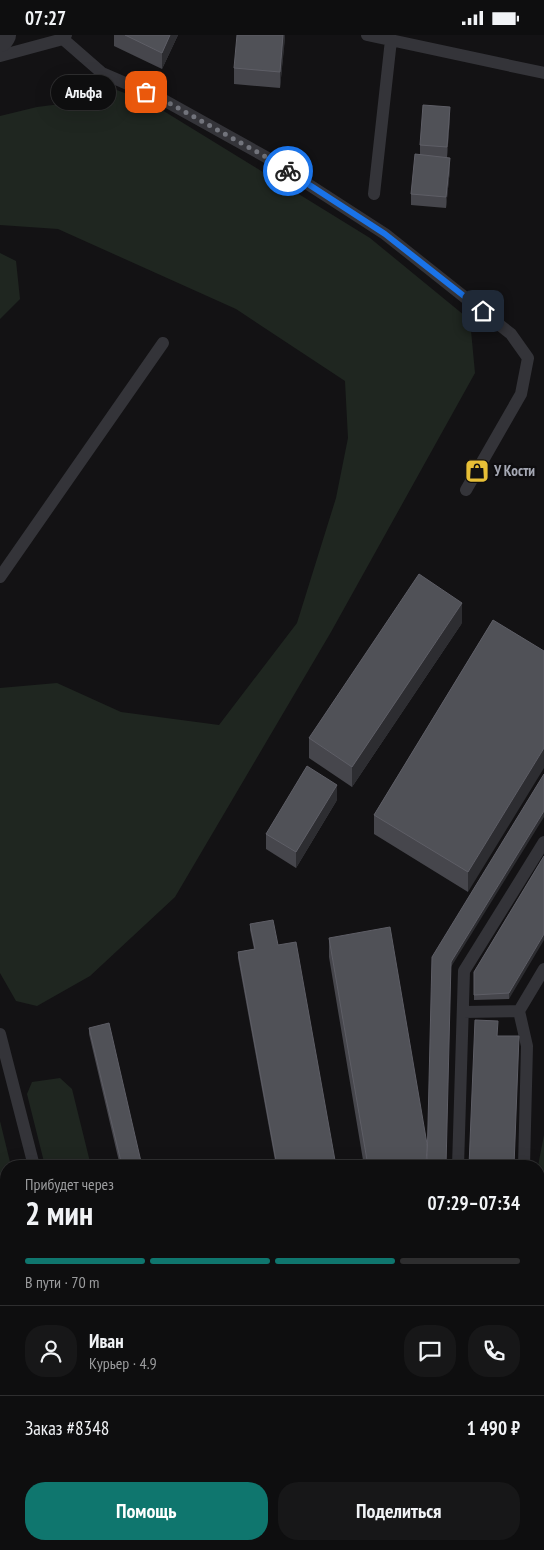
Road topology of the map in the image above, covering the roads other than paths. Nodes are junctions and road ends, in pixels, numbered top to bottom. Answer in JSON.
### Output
{"nodes":[{"id":1,"x":2,"y":35,"type":"edge"},
{"id":2,"x":367,"y":35,"type":"edge"},
{"id":3,"x":64,"y":37,"type":"edge"},
{"id":4,"x":0,"y":38,"type":"edge"},
{"id":5,"x":391,"y":40,"type":"junction"},
{"id":6,"x":0,"y":56,"type":"edge"},
{"id":7,"x":544,"y":73,"type":"edge"},
{"id":8,"x":374,"y":194,"type":"dead end"},
{"id":9,"x":162,"y":343,"type":"dead end"},
{"id":10,"x":466,"y":490,"type":"dead end"},
{"id":11,"x":0,"y":577,"type":"edge"},
{"id":12,"x":544,"y":842,"type":"edge"},
{"id":13,"x":544,"y":969,"type":"edge"},
{"id":14,"x":519,"y":1011,"type":"junction"},
{"id":15,"x":462,"y":1012,"type":"junction"},
{"id":16,"x":0,"y":1034,"type":"edge"},
{"id":17,"x":32,"y":1160,"type":"edge"},
{"id":18,"x":458,"y":1160,"type":"edge"},
{"id":19,"x":524,"y":1160,"type":"edge"}],
"edges":[{"from":1,"to":4,"type":"street"},
{"from":2,"to":5,"type":"lane"},
{"from":3,"to":6,"type":"lane"},
{"from":3,"to":10,"type":"lane"},
{"from":5,"to":7,"type":"lane"},
{"from":5,"to":8,"type":"lane"},
{"from":9,"to":11,"type":"lane"},
{"from":12,"to":15,"type":"lane"},
{"from":13,"to":14,"type":"lane"},
{"from":14,"to":15,"type":"lane"},
{"from":14,"to":19,"type":"lane"},
{"from":15,"to":18,"type":"lane"},
{"from":16,"to":17,"type":"lane"}]}
